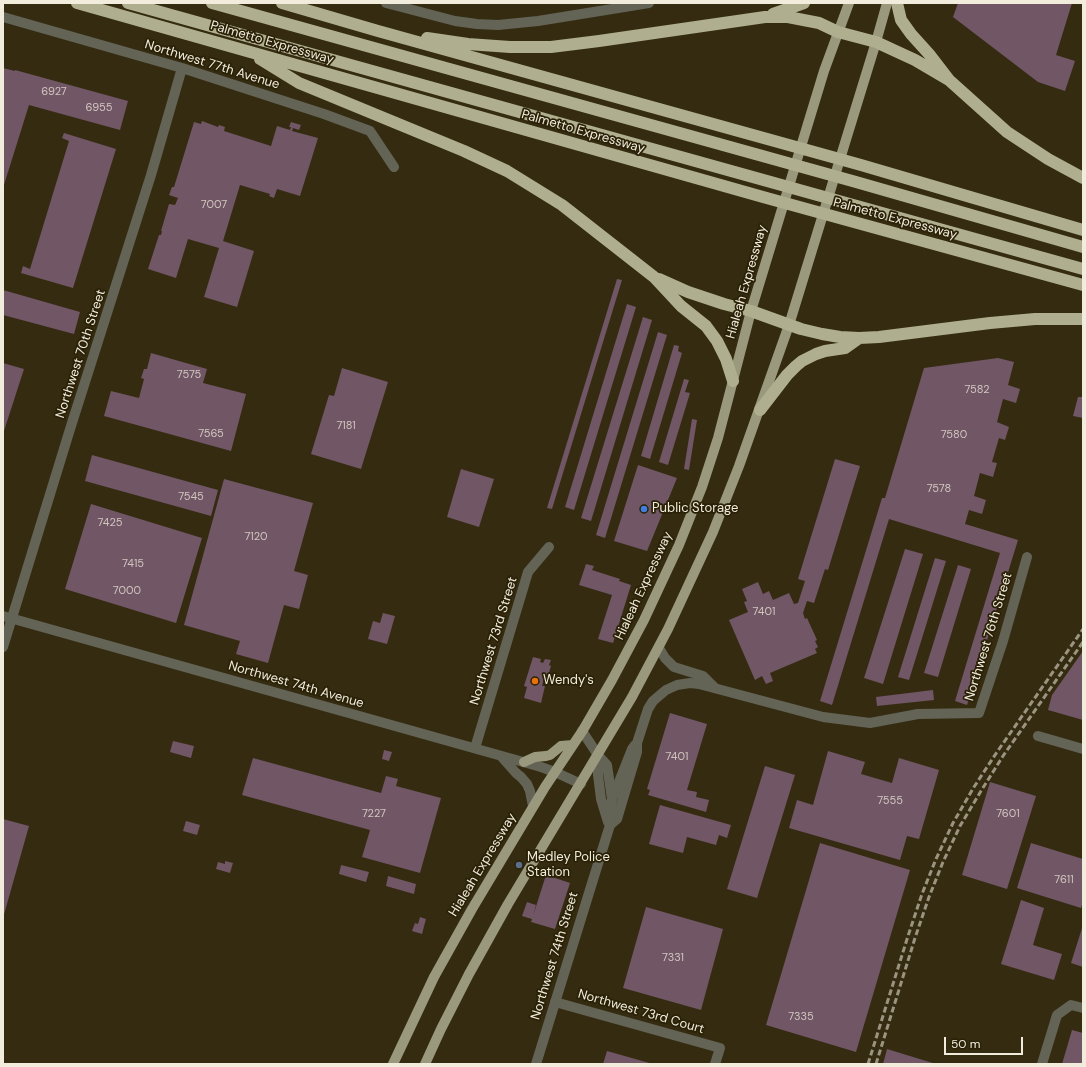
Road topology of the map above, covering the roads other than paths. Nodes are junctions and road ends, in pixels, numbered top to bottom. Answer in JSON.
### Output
{"nodes":[{"id":1,"x":77,"y":3,"type":"edge"},
{"id":2,"x":128,"y":3,"type":"edge"},
{"id":3,"x":212,"y":3,"type":"edge"},
{"id":4,"x":282,"y":3,"type":"edge"},
{"id":5,"x":386,"y":3,"type":"edge"},
{"id":6,"x":648,"y":3,"type":"edge"},
{"id":7,"x":804,"y":3,"type":"edge"},
{"id":8,"x":887,"y":3,"type":"edge"},
{"id":9,"x":898,"y":3,"type":"edge"},
{"id":10,"x":848,"y":5,"type":"edge"},
{"id":11,"x":3,"y":17,"type":"edge"},
{"id":12,"x":765,"y":17,"type":"junction"},
{"id":13,"x":378,"y":31,"type":"junction"},
{"id":14,"x":838,"y":32,"type":"junction"},
{"id":15,"x":876,"y":42,"type":"junction"},
{"id":16,"x":247,"y":51,"type":"junction"},
{"id":17,"x":182,"y":68,"type":"junction"},
{"id":18,"x":950,"y":80,"type":"junction"},
{"id":19,"x":394,"y":166,"type":"dead end"},
{"id":20,"x":1083,"y":178,"type":"edge"},
{"id":21,"x":1083,"y":230,"type":"edge"},
{"id":22,"x":1083,"y":247,"type":"edge"},
{"id":23,"x":1083,"y":269,"type":"edge"},
{"id":24,"x":654,"y":277,"type":"junction"},
{"id":25,"x":1083,"y":285,"type":"edge"},
{"id":26,"x":751,"y":311,"type":"junction"},
{"id":27,"x":1083,"y":319,"type":"edge"},
{"id":28,"x":789,"y":325,"type":"junction"},
{"id":29,"x":859,"y":338,"type":"junction"},
{"id":30,"x":733,"y":381,"type":"junction"},
{"id":31,"x":760,"y":410,"type":"junction"},
{"id":32,"x":549,"y":547,"type":"dead end"},
{"id":33,"x":1027,"y":557,"type":"dead end"},
{"id":34,"x":7,"y":618,"type":"edge"},
{"id":35,"x":3,"y":647,"type":"edge"},
{"id":36,"x":659,"y":648,"type":"junction"},
{"id":37,"x":715,"y":688,"type":"junction"},
{"id":38,"x":582,"y":731,"type":"junction"},
{"id":39,"x":1038,"y":736,"type":"dead end"},
{"id":40,"x":637,"y":743,"type":"junction"},
{"id":41,"x":573,"y":745,"type":"junction"},
{"id":42,"x":475,"y":748,"type":"junction"},
{"id":43,"x":1083,"y":749,"type":"edge"},
{"id":44,"x":598,"y":755,"type":"junction"},
{"id":45,"x":502,"y":756,"type":"junction"},
{"id":46,"x":524,"y":762,"type":"junction"},
{"id":47,"x":555,"y":772,"type":"junction"},
{"id":48,"x":581,"y":784,"type":"junction"},
{"id":49,"x":612,"y":801,"type":"junction"},
{"id":50,"x":533,"y":806,"type":"junction"},
{"id":51,"x":608,"y":820,"type":"junction"},
{"id":52,"x":555,"y":1002,"type":"junction"},
{"id":53,"x":1083,"y":1008,"type":"edge"},
{"id":54,"x":393,"y":1064,"type":"edge"},
{"id":55,"x":425,"y":1064,"type":"edge"},
{"id":56,"x":536,"y":1064,"type":"edge"},
{"id":57,"x":715,"y":1064,"type":"edge"},
{"id":58,"x":1042,"y":1064,"type":"edge"}],
"edges":[{"from":1,"to":16,"type":"highway","name":"Palmetto Expressway"},
{"from":2,"to":23,"type":"highway"},
{"from":3,"to":22,"type":"highway"},
{"from":4,"to":13,"type":"highway"},
{"from":5,"to":6,"type":"street"},
{"from":7,"to":12,"type":"highway"},
{"from":8,"to":15,"type":"main road"},
{"from":9,"to":18,"type":"highway"},
{"from":10,"to":14,"type":"main road"},
{"from":11,"to":17,"type":"street","name":"Northwest 77th Avenue"},
{"from":12,"to":13,"type":"highway"},
{"from":12,"to":14,"type":"highway"},
{"from":13,"to":21,"type":"highway"},
{"from":14,"to":15,"type":"highway"},
{"from":14,"to":26,"type":"main road","name":"Hialeah Expressway"},
{"from":15,"to":18,"type":"highway"},
{"from":15,"to":28,"type":"main road"},
{"from":16,"to":24,"type":"highway"},
{"from":16,"to":25,"type":"highway","name":"Palmetto Expressway"},
{"from":17,"to":19,"type":"street","name":"Northwest 77th Avenue"},
{"from":17,"to":34,"type":"street","name":"Northwest 70th Street"},
{"from":18,"to":20,"type":"highway"},
{"from":24,"to":26,"type":"highway"},
{"from":24,"to":30,"type":"highway"},
{"from":26,"to":28,"type":"highway"},
{"from":26,"to":30,"type":"main road","name":"Hialeah Expressway"},
{"from":27,"to":29,"type":"highway"},
{"from":28,"to":29,"type":"highway"},
{"from":28,"to":31,"type":"main road"},
{"from":29,"to":31,"type":"highway"},
{"from":30,"to":38,"type":"main road","name":"Hialeah Expressway"},
{"from":31,"to":36,"type":"main road"},
{"from":32,"to":42,"type":"street","name":"Northwest 73rd Street"},
{"from":33,"to":37,"type":"street","name":"Northwest 76th Street"},
{"from":34,"to":35,"type":"street","name":"Northwest 70th Street"},
{"from":34,"to":42,"type":"street","name":"Northwest 74th Avenue"},
{"from":36,"to":37,"type":"street"},
{"from":36,"to":44,"type":"main road"},
{"from":37,"to":40,"type":"street","name":"Northwest 74th Street"},
{"from":38,"to":41,"type":"main road","name":"Hialeah Expressway"},
{"from":38,"to":44,"type":"street"},
{"from":39,"to":43,"type":"street"},
{"from":40,"to":49,"type":"street","name":"Northwest 74th Street"},
{"from":40,"to":51,"type":"street","name":"Northwest 74th Street"},
{"from":41,"to":46,"type":"main road"},
{"from":41,"to":47,"type":"main road","name":"Hialeah Expressway"},
{"from":42,"to":45,"type":"street","name":"Northwest 74th Avenue"},
{"from":44,"to":48,"type":"main road"},
{"from":44,"to":49,"type":"street"},
{"from":44,"to":51,"type":"street"},
{"from":45,"to":46,"type":"street","name":"Northwest 74th Avenue"},
{"from":45,"to":50,"type":"street"},
{"from":46,"to":47,"type":"street","name":"Northwest 74th Avenue"},
{"from":47,"to":48,"type":"street","name":"Northwest 74th Avenue"},
{"from":47,"to":50,"type":"main road","name":"Hialeah Expressway"},
{"from":48,"to":55,"type":"main road"},
{"from":49,"to":51,"type":"street"},
{"from":50,"to":54,"type":"main road","name":"Hialeah Expressway"},
{"from":51,"to":52,"type":"street","name":"Northwest 74th Street"},
{"from":52,"to":56,"type":"street","name":"Northwest 74th Street"},
{"from":52,"to":57,"type":"street","name":"Northwest 73rd Court"},
{"from":53,"to":58,"type":"street"}]}
